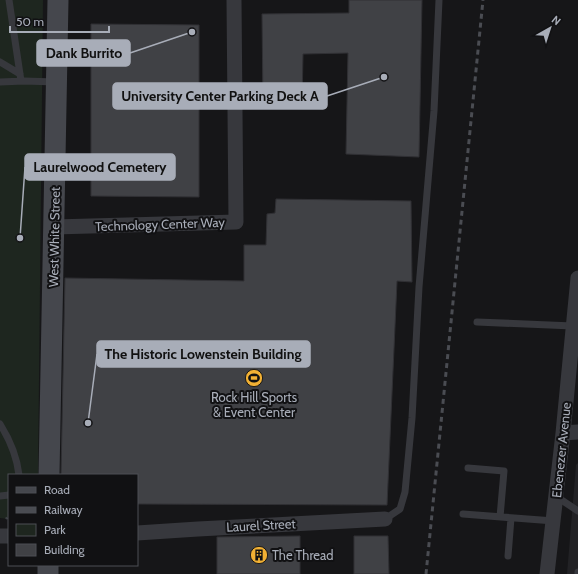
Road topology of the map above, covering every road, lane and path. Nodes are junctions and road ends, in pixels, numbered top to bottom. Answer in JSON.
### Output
{"nodes":[{"id":1,"x":9,"y":0,"type":"edge"},
{"id":2,"x":58,"y":0,"type":"edge"},
{"id":3,"x":234,"y":0,"type":"edge"},
{"id":4,"x":439,"y":0,"type":"edge"},
{"id":5,"x":0,"y":62,"type":"edge"},
{"id":6,"x":20,"y":77,"type":"junction"},
{"id":7,"x":0,"y":82,"type":"edge"},
{"id":8,"x":57,"y":82,"type":"junction"},
{"id":9,"x":54,"y":227,"type":"junction"},
{"id":10,"x":578,"y":278,"type":"edge"},
{"id":11,"x":477,"y":322,"type":"dead end"},
{"id":12,"x":573,"y":326,"type":"junction"},
{"id":13,"x":0,"y":424,"type":"edge"},
{"id":14,"x":571,"y":432,"type":"edge"},
{"id":15,"x":468,"y":468,"type":"dead end"},
{"id":16,"x":19,"y":474,"type":"edge"},
{"id":17,"x":49,"y":474,"type":"edge"},
{"id":18,"x":557,"y":497,"type":"junction"},
{"id":19,"x":578,"y":511,"type":"edge"},
{"id":20,"x":462,"y":514,"type":"dead end"},
{"id":21,"x":8,"y":516,"type":"edge"},
{"id":22,"x":500,"y":517,"type":"junction"},
{"id":23,"x":511,"y":518,"type":"junction"},
{"id":24,"x":6,"y":519,"type":"dead end"},
{"id":25,"x":385,"y":519,"type":"joint"},
{"id":26,"x":554,"y":521,"type":"junction"},
{"id":27,"x":138,"y":533,"type":"edge"},
{"id":28,"x":508,"y":556,"type":"dead end"},
{"id":29,"x":547,"y":574,"type":"edge"}],
"edges":[{"from":1,"to":6,"type":"lane"},
{"from":2,"to":8,"type":"street","name":"West White Street"},
{"from":3,"to":9,"type":"street","name":"Technology Center Way"},
{"from":4,"to":25,"type":"lane"},
{"from":5,"to":6,"type":"lane"},
{"from":6,"to":7,"type":"lane"},
{"from":6,"to":8,"type":"lane"},
{"from":8,"to":9,"type":"street","name":"West White Street"},
{"from":9,"to":17,"type":"street","name":"West White Street"},
{"from":10,"to":12,"type":"street","name":"Ebenezer Avenue"},
{"from":11,"to":12,"type":"lane"},
{"from":12,"to":14,"type":"street","name":"Ebenezer Avenue"},
{"from":13,"to":16,"type":"lane"},
{"from":14,"to":18,"type":"street","name":"Ebenezer Avenue"},
{"from":15,"to":22,"type":"lane"},
{"from":18,"to":19,"type":"lane"},
{"from":18,"to":26,"type":"street","name":"Ebenezer Avenue"},
{"from":20,"to":22,"type":"lane"},
{"from":21,"to":24,"type":"path"},
{"from":22,"to":23,"type":"lane"},
{"from":23,"to":26,"type":"lane"},
{"from":23,"to":28,"type":"lane"},
{"from":25,"to":27,"type":"street","name":"Laurel Street"},
{"from":26,"to":29,"type":"street","name":"Ebenezer Avenue"}]}
